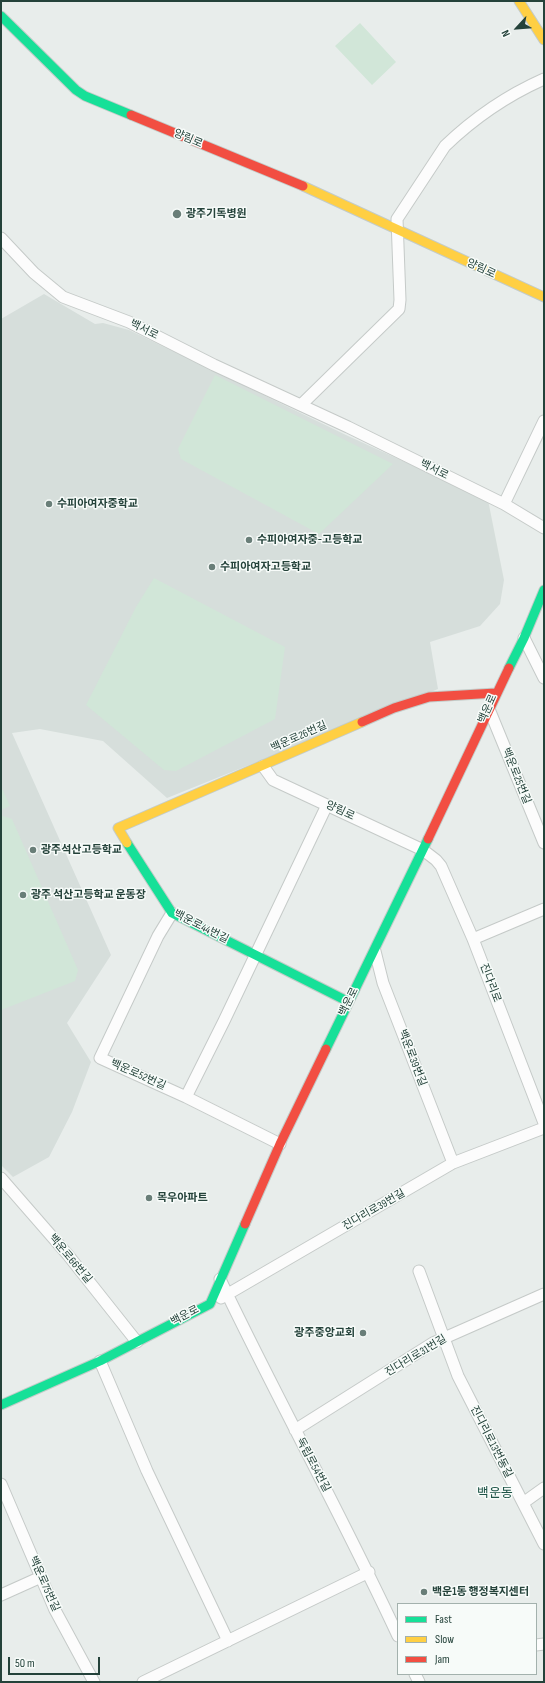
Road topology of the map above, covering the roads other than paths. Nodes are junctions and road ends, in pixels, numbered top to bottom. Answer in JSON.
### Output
{"nodes":[{"id":1,"x":519,"y":1,"type":"edge"},
{"id":2,"x":1,"y":16,"type":"edge"},
{"id":3,"x":544,"y":40,"type":"edge"},
{"id":4,"x":544,"y":79,"type":"edge"},
{"id":5,"x":396,"y":230,"type":"junction"},
{"id":6,"x":1,"y":238,"type":"edge"},
{"id":7,"x":544,"y":297,"type":"edge"},
{"id":8,"x":301,"y":405,"type":"junction"},
{"id":9,"x":544,"y":420,"type":"edge"},
{"id":10,"x":504,"y":504,"type":"junction"},
{"id":11,"x":544,"y":528,"type":"edge"},
{"id":12,"x":544,"y":590,"type":"edge"},
{"id":13,"x":524,"y":638,"type":"junction"},
{"id":14,"x":544,"y":678,"type":"edge"},
{"id":15,"x":496,"y":693,"type":"junction"},
{"id":16,"x":489,"y":709,"type":"junction"},
{"id":17,"x":263,"y":766,"type":"junction"},
{"id":18,"x":327,"y":805,"type":"junction"},
{"id":19,"x":118,"y":828,"type":"joint"},
{"id":20,"x":544,"y":843,"type":"edge"},
{"id":21,"x":423,"y":850,"type":"junction"},
{"id":22,"x":544,"y":909,"type":"edge"},
{"id":23,"x":172,"y":913,"type":"junction"},
{"id":24,"x":473,"y":939,"type":"junction"},
{"id":25,"x":375,"y":951,"type":"junction"},
{"id":26,"x":256,"y":954,"type":"junction"},
{"id":27,"x":349,"y":1002,"type":"junction"},
{"id":28,"x":186,"y":1097,"type":"junction"},
{"id":29,"x":544,"y":1124,"type":"edge"},
{"id":30,"x":544,"y":1128,"type":"edge"},
{"id":31,"x":280,"y":1144,"type":"junction"},
{"id":32,"x":453,"y":1163,"type":"junction"},
{"id":33,"x":1,"y":1178,"type":"edge"},
{"id":34,"x":419,"y":1271,"type":"dead end"},
{"id":35,"x":220,"y":1278,"type":"junction"},
{"id":36,"x":227,"y":1294,"type":"junction"},
{"id":37,"x":544,"y":1294,"type":"edge"},
{"id":38,"x":210,"y":1304,"type":"junction"},
{"id":39,"x":445,"y":1337,"type":"junction"},
{"id":40,"x":137,"y":1342,"type":"junction"},
{"id":41,"x":100,"y":1361,"type":"junction"},
{"id":42,"x":1,"y":1405,"type":"edge"},
{"id":43,"x":295,"y":1430,"type":"junction"},
{"id":44,"x":1,"y":1484,"type":"edge"},
{"id":45,"x":544,"y":1488,"type":"edge"},
{"id":46,"x":5,"y":1502,"type":"edge"},
{"id":47,"x":523,"y":1503,"type":"junction"},
{"id":48,"x":544,"y":1544,"type":"edge"},
{"id":49,"x":369,"y":1572,"type":"junction"},
{"id":50,"x":41,"y":1577,"type":"junction"},
{"id":51,"x":1,"y":1595,"type":"edge"},
{"id":52,"x":397,"y":1634,"type":"edge"},
{"id":53,"x":228,"y":1641,"type":"junction"},
{"id":54,"x":94,"y":1682,"type":"edge"},
{"id":55,"x":143,"y":1682,"type":"edge"}],
"edges":[{"from":1,"to":3,"type":"street"},
{"from":2,"to":5,"type":"street","name":"양림로"},
{"from":4,"to":5,"type":"street"},
{"from":5,"to":7,"type":"street","name":"양림로"},
{"from":5,"to":8,"type":"street"},
{"from":6,"to":8,"type":"street","name":"백서로"},
{"from":8,"to":10,"type":"street","name":"백서로"},
{"from":9,"to":10,"type":"street"},
{"from":10,"to":11,"type":"street","name":"백서로"},
{"from":12,"to":13,"type":"street","name":"백운로"},
{"from":13,"to":14,"type":"street"},
{"from":13,"to":15,"type":"street","name":"백운로"},
{"from":15,"to":16,"type":"street","name":"백운로"},
{"from":15,"to":17,"type":"street","name":"백운로26번길"},
{"from":16,"to":20,"type":"street","name":"백운로25번길"},
{"from":16,"to":21,"type":"street","name":"백운로"},
{"from":17,"to":18,"type":"street","name":"양림로"},
{"from":17,"to":19,"type":"street","name":"백운로26번길"},
{"from":18,"to":21,"type":"street","name":"양림로"},
{"from":18,"to":26,"type":"street"},
{"from":19,"to":23,"type":"street","name":"백운로44번길"},
{"from":21,"to":24,"type":"street","name":"진다리로"},
{"from":21,"to":25,"type":"street","name":"백운로"},
{"from":22,"to":24,"type":"street"},
{"from":23,"to":26,"type":"street","name":"백운로44번길"},
{"from":23,"to":28,"type":"street","name":"백운로52번길"},
{"from":24,"to":29,"type":"street","name":"진다리로"},
{"from":25,"to":27,"type":"street","name":"백운로"},
{"from":25,"to":32,"type":"street","name":"백운로39번길"},
{"from":26,"to":27,"type":"street","name":"백운로44번길"},
{"from":26,"to":28,"type":"street"},
{"from":27,"to":31,"type":"street","name":"백운로"},
{"from":28,"to":31,"type":"street","name":"백운로52번길"},
{"from":30,"to":32,"type":"street","name":"진다리로39번길"},
{"from":31,"to":35,"type":"street","name":"백운로"},
{"from":32,"to":36,"type":"street","name":"진다리로39번길"},
{"from":33,"to":40,"type":"street","name":"백운로66번길"},
{"from":34,"to":39,"type":"street","name":"진다리로13번동길"},
{"from":35,"to":36,"type":"street","name":"독립로54번길"},
{"from":35,"to":38,"type":"street","name":"백운로"},
{"from":36,"to":38,"type":"street","name":"진다리로39번길"},
{"from":36,"to":43,"type":"street","name":"독립로54번길"},
{"from":37,"to":39,"type":"street","name":"진다리로31번길"},
{"from":38,"to":40,"type":"street","name":"백운로"},
{"from":39,"to":43,"type":"street","name":"진다리로31번길"},
{"from":39,"to":47,"type":"street","name":"진다리로13번동길"},
{"from":40,"to":41,"type":"street","name":"백운로"},
{"from":41,"to":42,"type":"street","name":"백운로"},
{"from":41,"to":53,"type":"street"},
{"from":43,"to":49,"type":"street","name":"독립로54번길"},
{"from":44,"to":46,"type":"street","name":"백운로75번길"},
{"from":45,"to":47,"type":"street"},
{"from":46,"to":50,"type":"street","name":"백운로75번길"},
{"from":47,"to":48,"type":"street","name":"진다리로13번동길"},
{"from":49,"to":52,"type":"street","name":"독립로54번길"},
{"from":49,"to":53,"type":"street"},
{"from":50,"to":51,"type":"street"},
{"from":50,"to":54,"type":"street","name":"백운로75번길"},
{"from":53,"to":55,"type":"street"}]}
